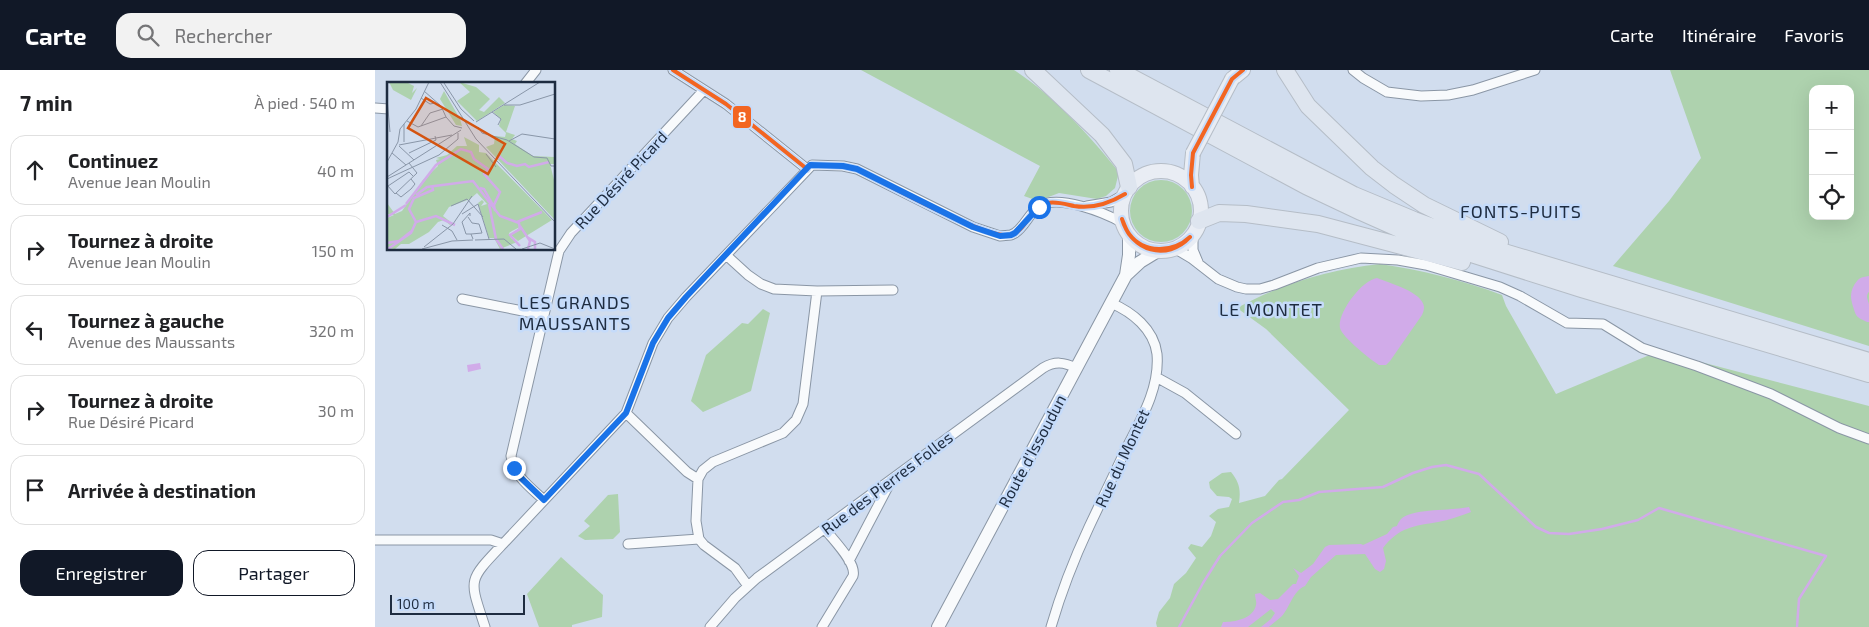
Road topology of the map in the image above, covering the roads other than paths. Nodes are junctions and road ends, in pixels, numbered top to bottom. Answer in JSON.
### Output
{"nodes":[{"id":1,"x":536,"y":70,"type":"edge"},
{"id":2,"x":673,"y":70,"type":"edge"},
{"id":3,"x":1033,"y":70,"type":"edge"},
{"id":4,"x":1089,"y":70,"type":"edge"},
{"id":5,"x":1118,"y":70,"type":"edge"},
{"id":6,"x":1243,"y":70,"type":"edge"},
{"id":7,"x":1285,"y":70,"type":"edge"},
{"id":8,"x":1353,"y":70,"type":"edge"},
{"id":9,"x":1535,"y":70,"type":"edge"},
{"id":10,"x":1232,"y":75,"type":"edge"},
{"id":11,"x":527,"y":82,"type":"edge"},
{"id":12,"x":704,"y":90,"type":"junction"},
{"id":13,"x":1193,"y":152,"type":"junction"},
{"id":14,"x":809,"y":167,"type":"junction"},
{"id":15,"x":1166,"y":172,"type":"junction"},
{"id":16,"x":1192,"y":187,"type":"junction"},
{"id":17,"x":1127,"y":191,"type":"junction"},
{"id":18,"x":1084,"y":207,"type":"junction"},
{"id":19,"x":1196,"y":227,"type":"junction"},
{"id":20,"x":1126,"y":229,"type":"junction"},
{"id":21,"x":1174,"y":248,"type":"junction"},
{"id":22,"x":1158,"y":251,"type":"junction"},
{"id":23,"x":726,"y":255,"type":"junction"},
{"id":24,"x":1203,"y":268,"type":"junction"},
{"id":25,"x":1123,"y":279,"type":"junction"},
{"id":26,"x":1593,"y":279,"type":"junction"},
{"id":27,"x":1550,"y":280,"type":"junction"},
{"id":28,"x":893,"y":290,"type":"dead end"},
{"id":29,"x":817,"y":291,"type":"junction"},
{"id":30,"x":462,"y":299,"type":"dead end"},
{"id":31,"x":1111,"y":303,"type":"junction"},
{"id":32,"x":543,"y":315,"type":"junction"},
{"id":33,"x":1869,"y":361,"type":"edge"},
{"id":34,"x":1076,"y":368,"type":"junction"},
{"id":35,"x":1869,"y":374,"type":"edge"},
{"id":36,"x":1156,"y":377,"type":"junction"},
{"id":37,"x":626,"y":413,"type":"junction"},
{"id":38,"x":1236,"y":434,"type":"dead end"},
{"id":39,"x":1869,"y":439,"type":"edge"},
{"id":40,"x":892,"y":478,"type":"junction"},
{"id":41,"x":698,"y":479,"type":"junction"},
{"id":42,"x":544,"y":500,"type":"junction"},
{"id":43,"x":825,"y":529,"type":"junction"},
{"id":44,"x":699,"y":539,"type":"junction"},
{"id":45,"x":375,"y":540,"type":"edge"},
{"id":46,"x":503,"y":544,"type":"junction"},
{"id":47,"x":628,"y":544,"type":"dead end"},
{"id":48,"x":849,"y":560,"type":"junction"},
{"id":49,"x":748,"y":586,"type":"junction"},
{"id":50,"x":485,"y":627,"type":"edge"},
{"id":51,"x":710,"y":627,"type":"edge"},
{"id":52,"x":822,"y":627,"type":"edge"},
{"id":53,"x":938,"y":627,"type":"edge"},
{"id":54,"x":1051,"y":627,"type":"edge"}],
"edges":[{"from":1,"to":11,"type":"street"},
{"from":2,"to":12,"type":"street"},
{"from":3,"to":17,"type":"highway"},
{"from":4,"to":27,"type":"highway"},
{"from":5,"to":26,"type":"highway"},
{"from":6,"to":10,"type":"main road"},
{"from":7,"to":26,"type":"highway"},
{"from":8,"to":9,"type":"street"},
{"from":10,"to":13,"type":"main road","bridge":true},
{"from":12,"to":14,"type":"street"},
{"from":12,"to":32,"type":"street","name":"Rue Désiré Picard"},
{"from":13,"to":15,"type":"main road"},
{"from":13,"to":16,"type":"main road"},
{"from":14,"to":18,"type":"street"},
{"from":14,"to":23,"type":"street"},
{"from":15,"to":16,"type":"main road"},
{"from":15,"to":17,"type":"main road"},
{"from":16,"to":19,"type":"main road"},
{"from":17,"to":18,"type":"street"},
{"from":17,"to":20,"type":"main road"},
{"from":18,"to":20,"type":"street"},
{"from":19,"to":21,"type":"main road"},
{"from":19,"to":24,"type":"street"},
{"from":19,"to":27,"type":"highway"},
{"from":20,"to":22,"type":"main road"},
{"from":20,"to":25,"type":"main road","name":"Route d'Issoudun"},
{"from":21,"to":22,"type":"main road"},
{"from":21,"to":24,"type":"street"},
{"from":22,"to":25,"type":"main road","name":"Route d'Issoudun"},
{"from":23,"to":29,"type":"street"},
{"from":23,"to":37,"type":"street"},
{"from":24,"to":39,"type":"street"},
{"from":25,"to":31,"type":"main road","name":"Route d'Issoudun"},
{"from":26,"to":33,"type":"highway"},
{"from":27,"to":35,"type":"highway"},
{"from":28,"to":29,"type":"street"},
{"from":29,"to":41,"type":"street"},
{"from":30,"to":32,"type":"street"},
{"from":31,"to":34,"type":"main road","name":"Route d'Issoudun"},
{"from":31,"to":36,"type":"street","name":"Rue du Montet"},
{"from":32,"to":42,"type":"street","name":"Rue Désiré Picard"},
{"from":34,"to":40,"type":"street","name":"Rue des Pierres Folles"},
{"from":34,"to":53,"type":"main road","name":"Route d'Issoudun"},
{"from":36,"to":38,"type":"street"},
{"from":36,"to":54,"type":"street","name":"Rue du Montet"},
{"from":37,"to":41,"type":"street"},
{"from":37,"to":42,"type":"street"},
{"from":40,"to":43,"type":"street","name":"Rue des Pierres Folles"},
{"from":40,"to":48,"type":"street"},
{"from":41,"to":44,"type":"street"},
{"from":42,"to":46,"type":"street"},
{"from":43,"to":48,"type":"street"},
{"from":43,"to":49,"type":"street","name":"Rue des Pierres Folles"},
{"from":44,"to":47,"type":"street"},
{"from":44,"to":49,"type":"street"},
{"from":45,"to":46,"type":"street"},
{"from":46,"to":50,"type":"street"},
{"from":48,"to":52,"type":"street"},
{"from":49,"to":51,"type":"street","name":"Rue des Pierres Folles"}]}
